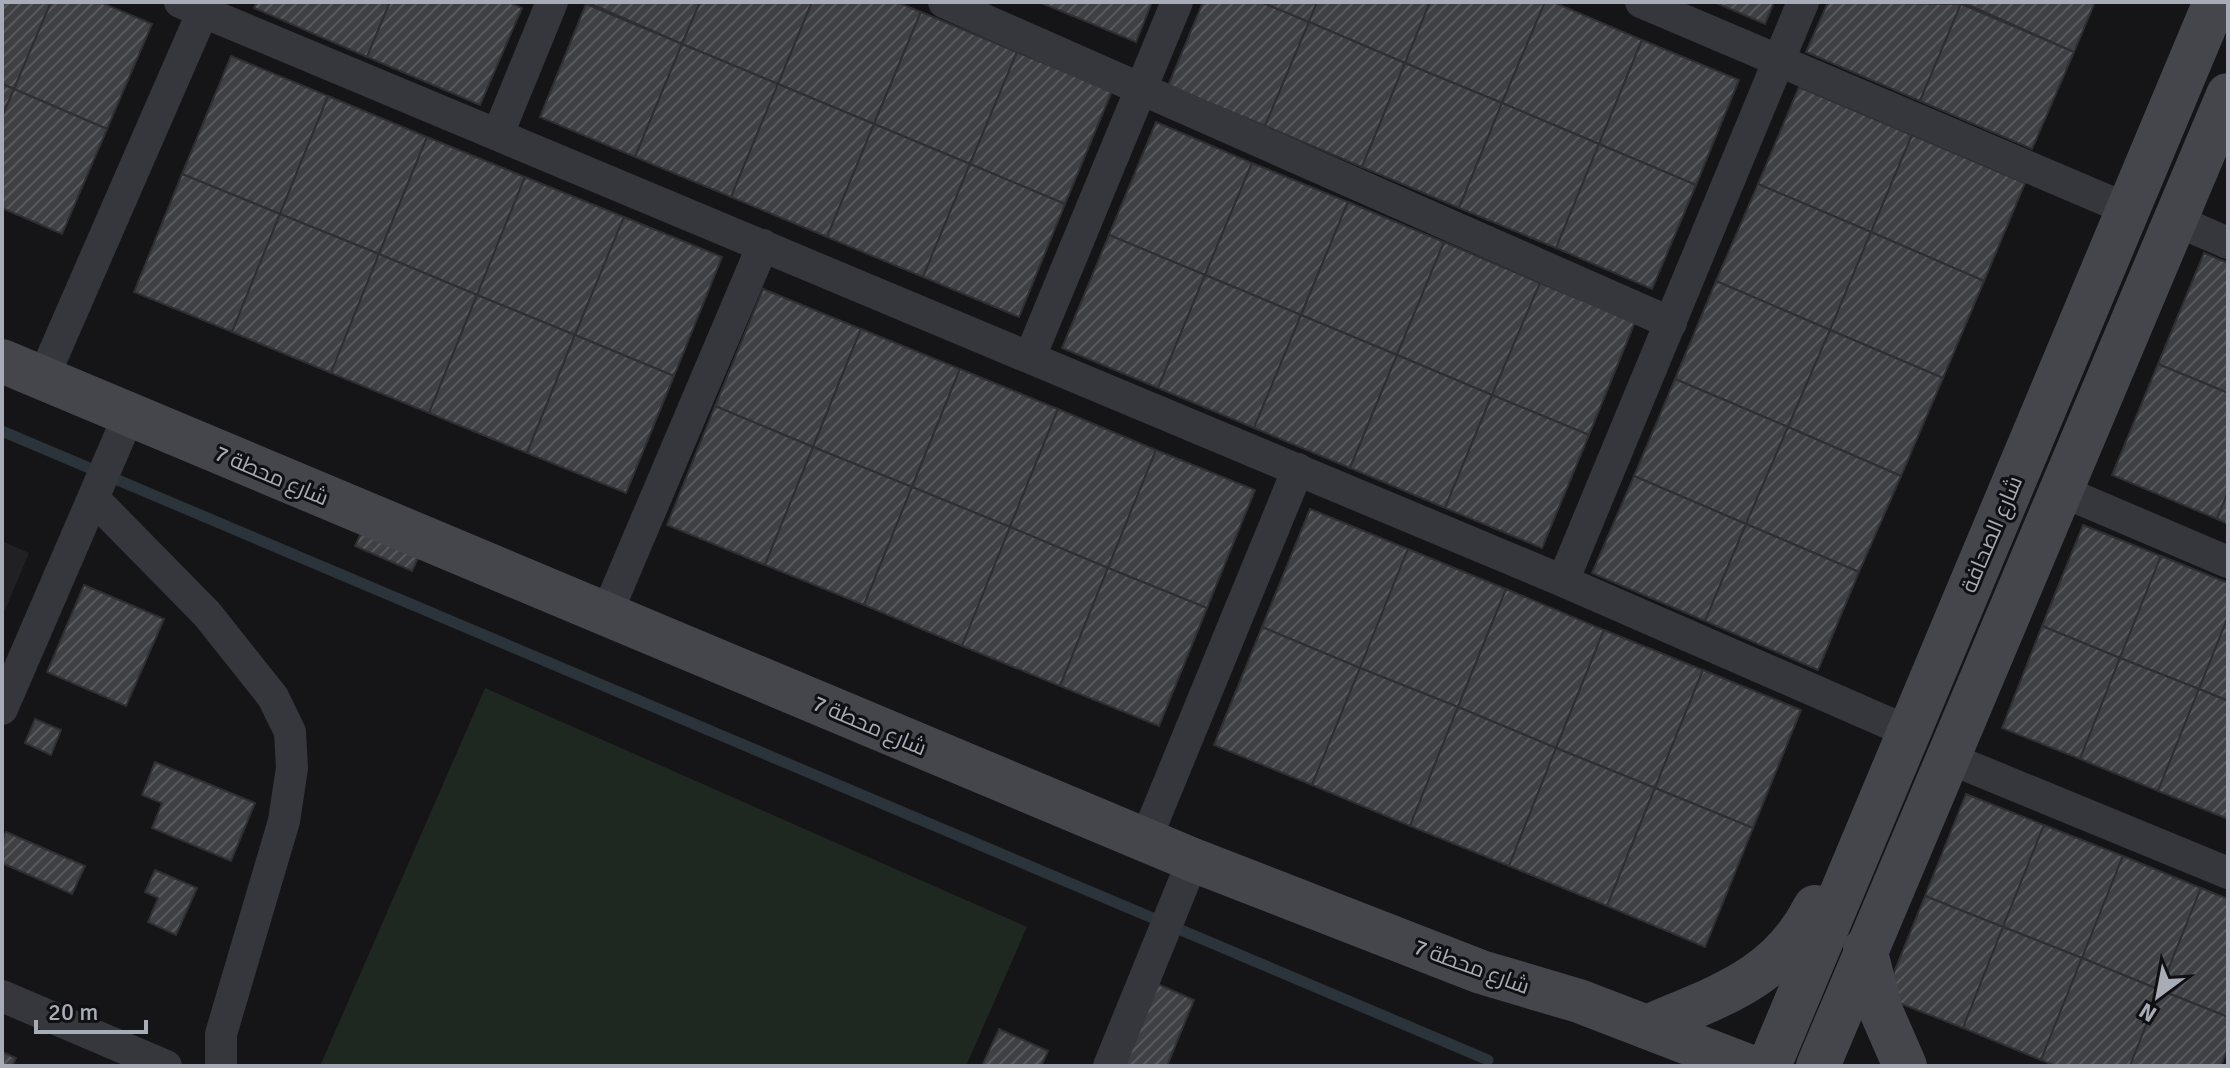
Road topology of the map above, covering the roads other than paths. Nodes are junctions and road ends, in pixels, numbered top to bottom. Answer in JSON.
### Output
{"nodes":[{"id":1,"x":552,"y":2,"type":"edge"},
{"id":2,"x":944,"y":2,"type":"edge"},
{"id":3,"x":1177,"y":2,"type":"edge"},
{"id":4,"x":1641,"y":2,"type":"edge"},
{"id":5,"x":1803,"y":2,"type":"edge"},
{"id":6,"x":2215,"y":2,"type":"edge"},
{"id":7,"x":197,"y":5,"type":"edge"},
{"id":8,"x":1780,"y":59,"type":"junction"},
{"id":9,"x":1141,"y":88,"type":"junction"},
{"id":10,"x":2228,"y":95,"type":"edge"},
{"id":11,"x":498,"y":134,"type":"junction"},
{"id":12,"x":2127,"y":209,"type":"junction"},
{"id":13,"x":2175,"y":220,"type":"junction"},
{"id":14,"x":2228,"y":243,"type":"edge"},
{"id":15,"x":763,"y":245,"type":"junction"},
{"id":16,"x":1671,"y":323,"type":"junction"},
{"id":17,"x":1030,"y":357,"type":"junction"},
{"id":18,"x":2,"y":361,"type":"edge"},
{"id":19,"x":43,"y":378,"type":"junction"},
{"id":20,"x":129,"y":415,"type":"junction"},
{"id":21,"x":1298,"y":469,"type":"junction"},
{"id":22,"x":2059,"y":490,"type":"junction"},
{"id":23,"x":94,"y":499,"type":"junction"},
{"id":24,"x":2228,"y":562,"type":"edge"},
{"id":25,"x":1563,"y":581,"type":"junction"},
{"id":26,"x":606,"y":615,"type":"junction"},
{"id":27,"x":2,"y":709,"type":"edge"},
{"id":28,"x":1909,"y":732,"type":"junction"},
{"id":29,"x":1946,"y":757,"type":"junction"},
{"id":30,"x":1881,"y":795,"type":"junction"},
{"id":31,"x":1145,"y":841,"type":"junction"},
{"id":32,"x":1193,"y":860,"type":"junction"},
{"id":33,"x":2228,"y":873,"type":"edge"},
{"id":34,"x":1865,"y":949,"type":"junction"},
{"id":35,"x":2,"y":996,"type":"edge"},
{"id":36,"x":1654,"y":1046,"type":"edge"},
{"id":37,"x":166,"y":1066,"type":"edge"},
{"id":38,"x":221,"y":1066,"type":"edge"},
{"id":39,"x":1109,"y":1066,"type":"edge"},
{"id":40,"x":1748,"y":1066,"type":"edge"},
{"id":41,"x":1769,"y":1066,"type":"edge"},
{"id":42,"x":1818,"y":1066,"type":"edge"},
{"id":43,"x":1905,"y":1066,"type":"edge"}],
"edges":[{"from":1,"to":11,"type":"street"},
{"from":2,"to":9,"type":"street"},
{"from":3,"to":9,"type":"street"},
{"from":4,"to":8,"type":"street"},
{"from":5,"to":8,"type":"street"},
{"from":6,"to":12,"type":"main road","name":"شارع الصحافة"},
{"from":7,"to":11,"type":"street"},
{"from":7,"to":19,"type":"street"},
{"from":8,"to":12,"type":"street"},
{"from":8,"to":16,"type":"street"},
{"from":9,"to":16,"type":"street"},
{"from":9,"to":17,"type":"street"},
{"from":10,"to":13,"type":"main road","name":"شارع الصحافة"},
{"from":11,"to":15,"type":"street"},
{"from":12,"to":28,"type":"main road","name":"شارع الصحافة"},
{"from":13,"to":14,"type":"street"},
{"from":13,"to":22,"type":"main road","name":"شارع الصحافة"},
{"from":15,"to":17,"type":"street"},
{"from":15,"to":26,"type":"street"},
{"from":16,"to":25,"type":"street"},
{"from":17,"to":21,"type":"street"},
{"from":18,"to":19,"type":"main road","name":"شارع محطة 7"},
{"from":19,"to":20,"type":"main road","name":"شارع محطة 7"},
{"from":20,"to":23,"type":"street"},
{"from":20,"to":26,"type":"main road","name":"شارع محطة 7"},
{"from":21,"to":25,"type":"street"},
{"from":21,"to":31,"type":"street"},
{"from":22,"to":24,"type":"street"},
{"from":22,"to":29,"type":"main road","name":"شارع الصحافة"},
{"from":23,"to":27,"type":"street"},
{"from":23,"to":38,"type":"street"},
{"from":25,"to":28,"type":"street"},
{"from":26,"to":31,"type":"main road","name":"شارع محطة 7"},
{"from":28,"to":30,"type":"main road","name":"شارع الصحافة"},
{"from":29,"to":33,"type":"street"},
{"from":29,"to":34,"type":"main road","name":"شارع الصحافة"},
{"from":30,"to":36,"type":"main road"},
{"from":30,"to":41,"type":"main road","name":"شارع الصحافة"},
{"from":31,"to":32,"type":"main road","name":"شارع محطة 7"},
{"from":32,"to":36,"type":"main road","name":"شارع محطة 7"},
{"from":32,"to":39,"type":"street"},
{"from":34,"to":42,"type":"main road","name":"شارع الصحافة"},
{"from":34,"to":43,"type":"main road"},
{"from":35,"to":37,"type":"street"},
{"from":36,"to":40,"type":"main road"}]}
